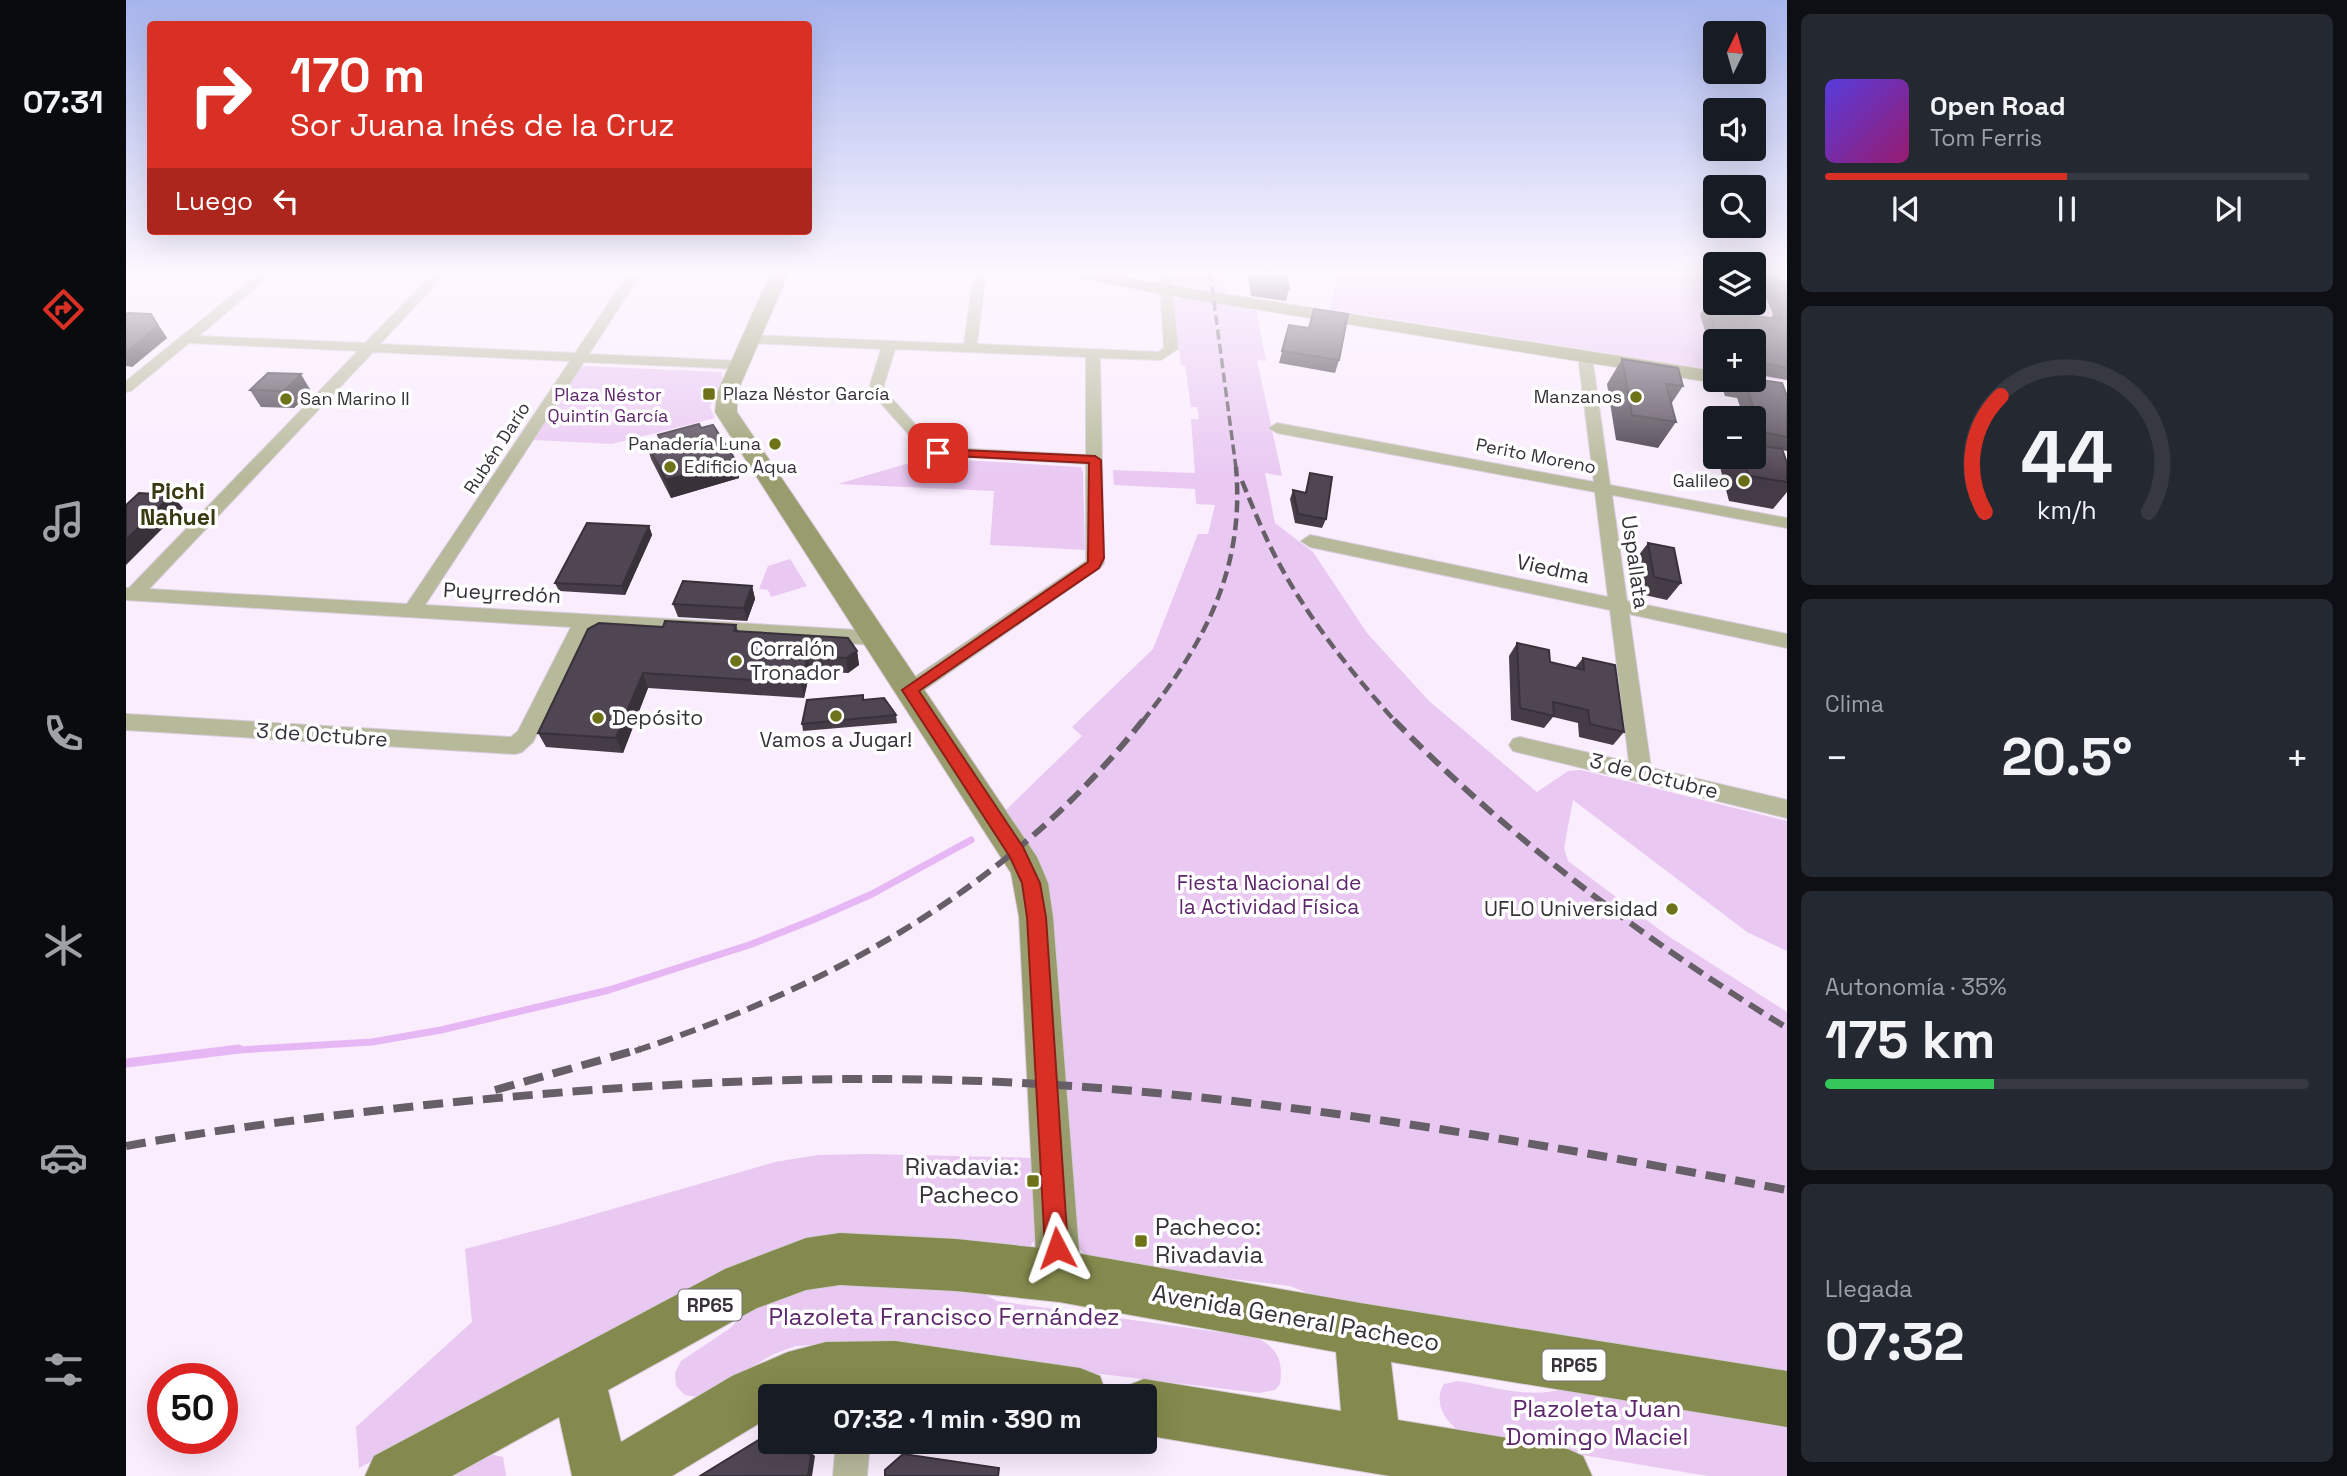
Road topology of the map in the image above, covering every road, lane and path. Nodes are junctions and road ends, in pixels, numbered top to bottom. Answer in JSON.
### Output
{"nodes":[{"id":1,"x":184,"y":341,"type":"edge"},
{"id":2,"x":224,"y":341,"type":"edge"},
{"id":3,"x":376,"y":341,"type":"edge"},
{"id":4,"x":590,"y":341,"type":"edge"},
{"id":5,"x":749,"y":341,"type":"edge"},
{"id":6,"x":794,"y":341,"type":"edge"},
{"id":7,"x":971,"y":341,"type":"edge"},
{"id":8,"x":1170,"y":341,"type":"edge"},
{"id":9,"x":1501,"y":341,"type":"edge"},
{"id":10,"x":889,"y":345,"type":"junction"},
{"id":11,"x":369,"y":348,"type":"junction"},
{"id":12,"x":970,"y":349,"type":"junction"},
{"id":13,"x":1093,"y":354,"type":"junction"},
{"id":14,"x":1585,"y":356,"type":"junction"},
{"id":15,"x":579,"y":358,"type":"junction"},
{"id":16,"x":739,"y":365,"type":"junction"},
{"id":17,"x":1703,"y":375,"type":"edge"},
{"id":18,"x":126,"y":388,"type":"edge"},
{"id":19,"x":1278,"y":428,"type":"dead end"},
{"id":20,"x":1095,"y":460,"type":"junction"},
{"id":21,"x":1602,"y":488,"type":"junction"},
{"id":22,"x":1787,"y":523,"type":"edge"},
{"id":23,"x":1310,"y":541,"type":"dead end"},
{"id":24,"x":130,"y":595,"type":"edge"},
{"id":25,"x":1618,"y":606,"type":"junction"},
{"id":26,"x":412,"y":611,"type":"junction"},
{"id":27,"x":583,"y":621,"type":"junction"},
{"id":28,"x":875,"y":638,"type":"junction"},
{"id":29,"x":1787,"y":641,"type":"edge"},
{"id":30,"x":909,"y":690,"type":"junction"},
{"id":31,"x":126,"y":722,"type":"edge"},
{"id":32,"x":1520,"y":745,"type":"dead end"},
{"id":33,"x":1641,"y":773,"type":"junction"},
{"id":34,"x":1787,"y":809,"type":"edge"},
{"id":35,"x":1059,"y":1276,"type":"junction"},
{"id":36,"x":1360,"y":1330,"type":"junction"},
{"id":37,"x":577,"y":1378,"type":"junction"},
{"id":38,"x":859,"y":1382,"type":"edge"},
{"id":39,"x":1007,"y":1384,"type":"edge"},
{"id":40,"x":1787,"y":1399,"type":"edge"},
{"id":41,"x":1157,"y":1409,"type":"edge"},
{"id":42,"x":1373,"y":1443,"type":"junction"},
{"id":43,"x":852,"y":1454,"type":"edge"},
{"id":44,"x":394,"y":1476,"type":"edge"},
{"id":45,"x":601,"y":1476,"type":"edge"},
{"id":46,"x":618,"y":1476,"type":"edge"},
{"id":47,"x":850,"y":1476,"type":"edge"},
{"id":48,"x":1563,"y":1476,"type":"edge"}],
"edges":[{"from":1,"to":18,"type":"street"},
{"from":2,"to":11,"type":"street"},
{"from":3,"to":11,"type":"street"},
{"from":4,"to":15,"type":"street","name":"Rubén Darío"},
{"from":5,"to":16,"type":"main road"},
{"from":6,"to":10,"type":"street"},
{"from":7,"to":12,"type":"street"},
{"from":8,"to":13,"type":"street"},
{"from":9,"to":14,"type":"main road"},
{"from":10,"to":12,"type":"street"},
{"from":10,"to":20,"type":"street"},
{"from":11,"to":15,"type":"street"},
{"from":11,"to":24,"type":"street"},
{"from":12,"to":13,"type":"street"},
{"from":13,"to":20,"type":"street"},
{"from":14,"to":17,"type":"main road"},
{"from":14,"to":21,"type":"street","name":"Uspallata"},
{"from":15,"to":16,"type":"street"},
{"from":15,"to":26,"type":"street","name":"Rubén Darío"},
{"from":16,"to":28,"type":"main road"},
{"from":19,"to":21,"type":"street","name":"Perito Moreno"},
{"from":20,"to":30,"type":"street"},
{"from":21,"to":22,"type":"street","name":"Perito Moreno"},
{"from":21,"to":25,"type":"street","name":"Uspallata"},
{"from":23,"to":25,"type":"street","name":"Viedma"},
{"from":24,"to":26,"type":"street","name":"Pueyrredón"},
{"from":25,"to":29,"type":"street","name":"Viedma"},
{"from":25,"to":33,"type":"street","name":"Uspallata"},
{"from":26,"to":27,"type":"street","name":"Pueyrredón"},
{"from":27,"to":28,"type":"street","name":"Pueyrredón"},
{"from":27,"to":31,"type":"street","name":"3 de Octubre"},
{"from":28,"to":30,"type":"main road"},
{"from":30,"to":35,"type":"main road"},
{"from":32,"to":33,"type":"street","name":"3 de Octubre"},
{"from":33,"to":34,"type":"street","name":"3 de Octubre"},
{"from":35,"to":36,"type":"main road","name":"Avenida General Pacheco","number":"RP65"},
{"from":35,"to":37,"type":"main road","name":"Avenida General Pacheco","number":"RP65"},
{"from":36,"to":40,"type":"main road","name":"Avenida General Pacheco","number":"RP65"},
{"from":36,"to":42,"type":"main road"},
{"from":37,"to":44,"type":"main road","name":"Avenida General Pacheco","number":"RP65"},
{"from":37,"to":45,"type":"main road"},
{"from":38,"to":39,"type":"main road"},
{"from":38,"to":46,"type":"main road"},
{"from":41,"to":42,"type":"main road"},
{"from":42,"to":48,"type":"main road"},
{"from":43,"to":47,"type":"street"}]}
